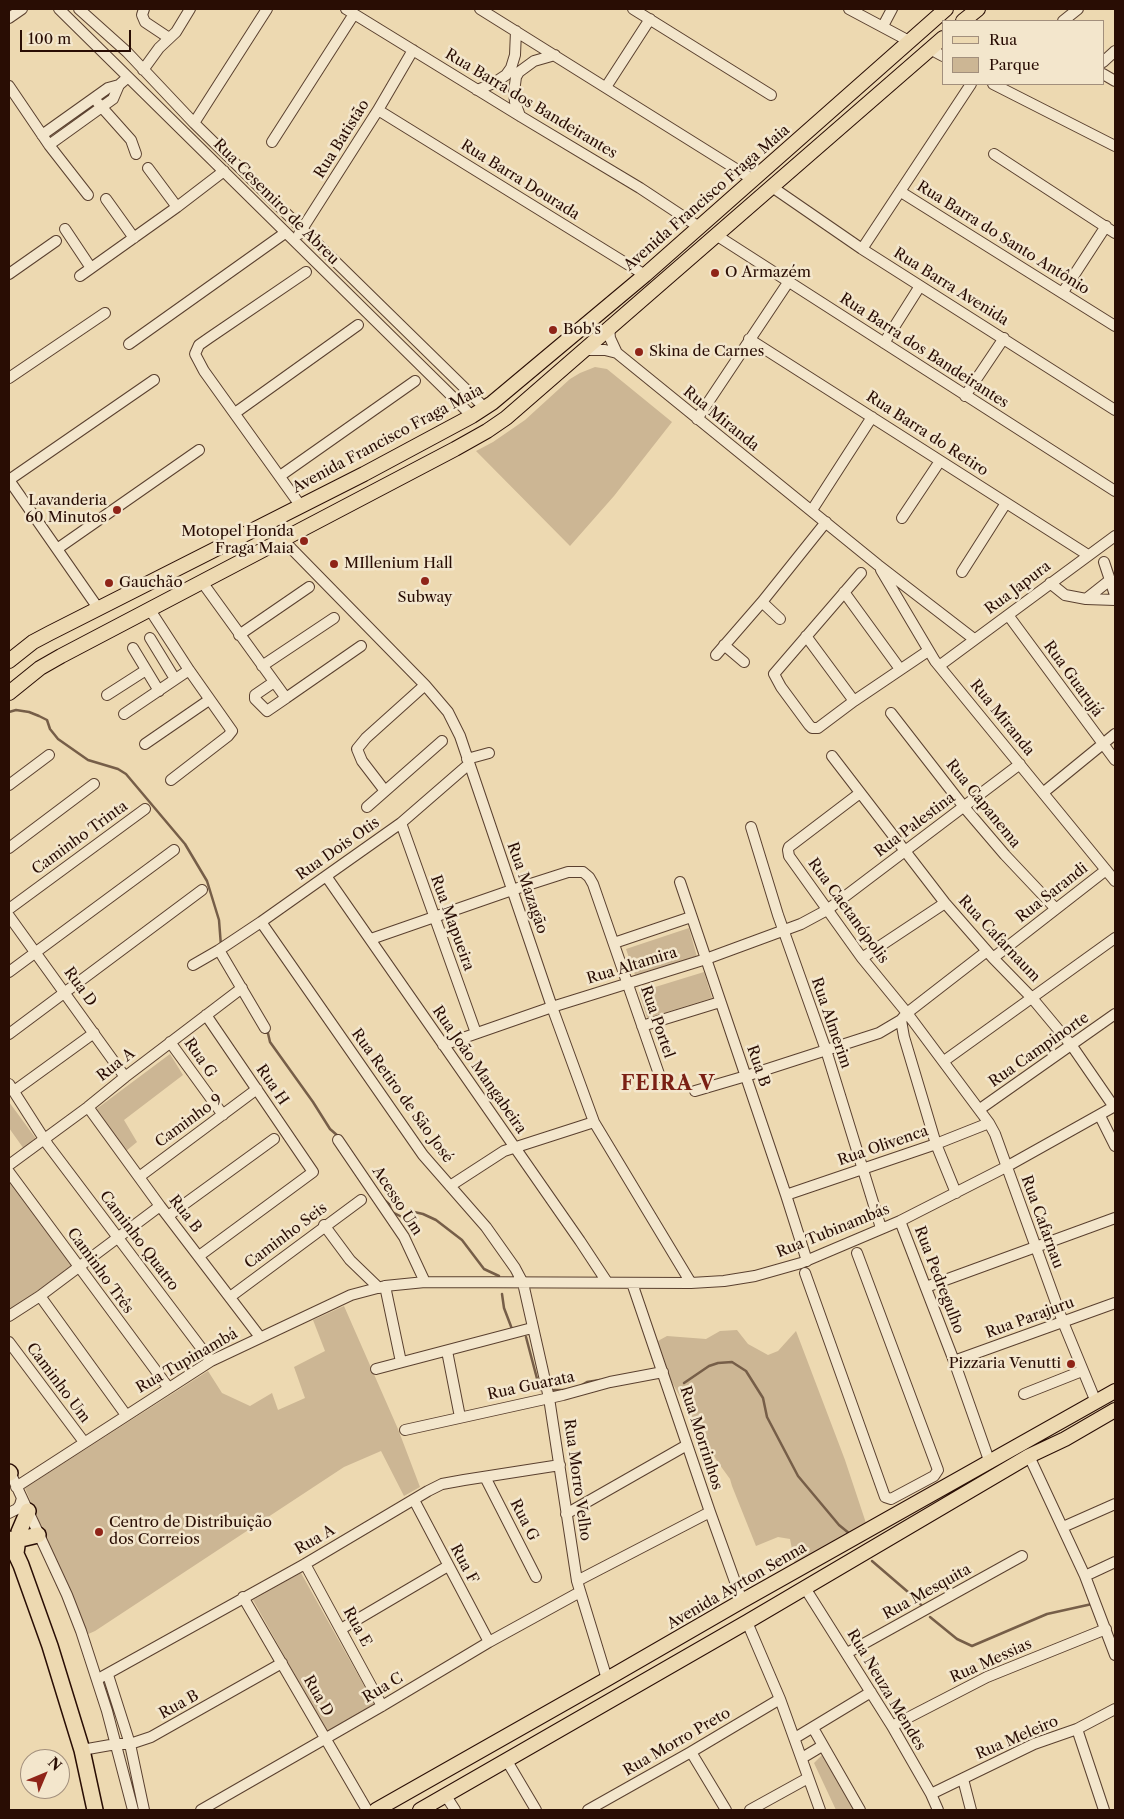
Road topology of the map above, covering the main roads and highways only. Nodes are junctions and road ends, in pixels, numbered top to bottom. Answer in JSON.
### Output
{"nodes":[{"id":1,"x":946,"y":9,"type":"edge"},
{"id":2,"x":978,"y":9,"type":"edge"},
{"id":3,"x":964,"y":20,"type":"edge"},
{"id":4,"x":942,"y":39,"type":"edge"},
{"id":5,"x":828,"y":113,"type":"junction"},
{"id":6,"x":840,"y":128,"type":"junction"},
{"id":7,"x":808,"y":131,"type":"junction"},
{"id":8,"x":822,"y":144,"type":"junction"},
{"id":9,"x":401,"y":454,"type":"junction"},
{"id":10,"x":410,"y":473,"type":"junction"},
{"id":11,"x":364,"y":474,"type":"junction"},
{"id":12,"x":381,"y":488,"type":"junction"},
{"id":13,"x":9,"y":661,"type":"edge"},
{"id":14,"x":9,"y":693,"type":"edge"},
{"id":15,"x":1115,"y":1392,"type":"edge"},
{"id":16,"x":1115,"y":1411,"type":"edge"},
{"id":17,"x":1058,"y":1424,"type":"junction"},
{"id":18,"x":1065,"y":1439,"type":"junction"},
{"id":19,"x":25,"y":1505,"type":"road end"},
{"id":20,"x":38,"y":1535,"type":"road end"},
{"id":21,"x":14,"y":1544,"type":"edge"},
{"id":22,"x":96,"y":1810,"type":"edge"},
{"id":23,"x":376,"y":1810,"type":"edge"},
{"id":24,"x":420,"y":1810,"type":"edge"}],
"edges":[{"from":1,"to":5,"type":"main road","name":"Avenida Francisco Fraga Maia"},
{"from":2,"to":3,"type":"main road"},
{"from":4,"to":6,"type":"main road"},
{"from":5,"to":6,"type":"main road"},
{"from":5,"to":7,"type":"main road","name":"Avenida Francisco Fraga Maia"},
{"from":6,"to":8,"type":"main road"},
{"from":7,"to":8,"type":"main road"},
{"from":7,"to":9,"type":"main road","name":"Avenida Francisco Fraga Maia"},
{"from":8,"to":10,"type":"main road"},
{"from":9,"to":10,"type":"main road"},
{"from":9,"to":11,"type":"main road","name":"Avenida Francisco Fraga Maia"},
{"from":10,"to":12,"type":"main road"},
{"from":11,"to":12,"type":"main road"},
{"from":11,"to":13,"type":"main road","name":"Avenida Francisco Fraga Maia"},
{"from":12,"to":14,"type":"main road"},
{"from":15,"to":17,"type":"main road","name":"Avenida Ayrton Senna"},
{"from":16,"to":18,"type":"main road"},
{"from":17,"to":18,"type":"main road"},
{"from":17,"to":23,"type":"main road","name":"Avenida Ayrton Senna"},
{"from":18,"to":24,"type":"main road"},
{"from":19,"to":21,"type":"highway"},
{"from":20,"to":21,"type":"highway"},
{"from":21,"to":22,"type":"highway"}]}
